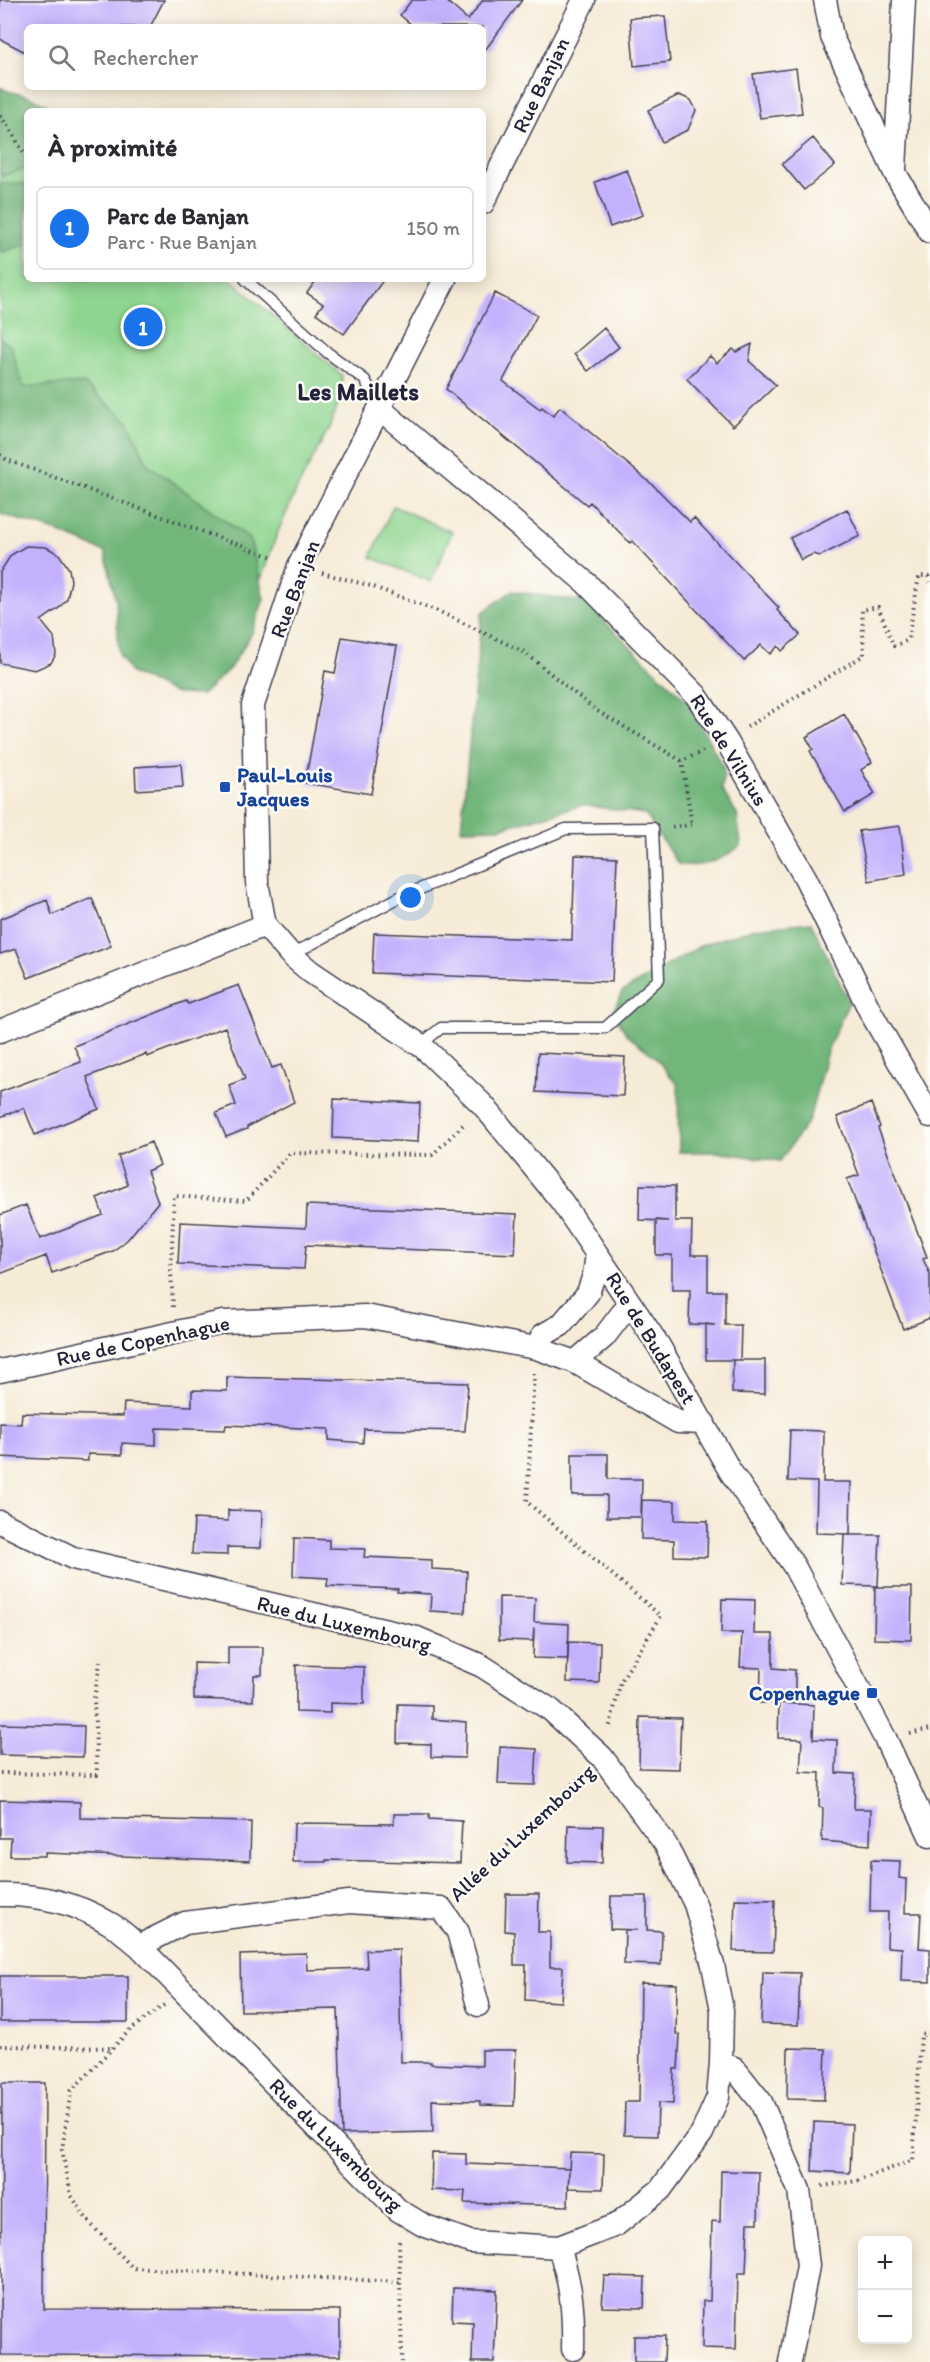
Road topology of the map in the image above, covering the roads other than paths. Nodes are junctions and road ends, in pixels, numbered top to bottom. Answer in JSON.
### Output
{"nodes":[{"id":1,"x":584,"y":0,"type":"edge"},
{"id":2,"x":825,"y":0,"type":"edge"},
{"id":3,"x":904,"y":0,"type":"edge"},
{"id":4,"x":895,"y":173,"type":"junction"},
{"id":5,"x":486,"y":197,"type":"edge"},
{"id":6,"x":930,"y":232,"type":"edge"},
{"id":7,"x":248,"y":282,"type":"edge"},
{"id":8,"x":444,"y":282,"type":"edge"},
{"id":9,"x":380,"y":409,"type":"junction"},
{"id":10,"x":265,"y":925,"type":"junction"},
{"id":11,"x":291,"y":955,"type":"junction"},
{"id":12,"x":0,"y":1031,"type":"edge"},
{"id":13,"x":420,"y":1046,"type":"junction"},
{"id":14,"x":930,"y":1116,"type":"edge"},
{"id":15,"x":597,"y":1254,"type":"junction"},
{"id":16,"x":630,"y":1303,"type":"junction"},
{"id":17,"x":536,"y":1348,"type":"junction"},
{"id":18,"x":575,"y":1362,"type":"junction"},
{"id":19,"x":0,"y":1371,"type":"edge"},
{"id":20,"x":704,"y":1422,"type":"junction"},
{"id":21,"x":0,"y":1521,"type":"edge"},
{"id":22,"x":930,"y":1836,"type":"edge"},
{"id":23,"x":0,"y":1895,"type":"edge"},
{"id":24,"x":139,"y":1946,"type":"junction"},
{"id":25,"x":478,"y":2005,"type":"dead end"},
{"id":26,"x":722,"y":2063,"type":"junction"},
{"id":27,"x":559,"y":2247,"type":"junction"},
{"id":28,"x":573,"y":2349,"type":"dead end"},
{"id":29,"x":790,"y":2362,"type":"edge"}],
"edges":[{"from":1,"to":5,"type":"street","name":"Rue Banjan"},
{"from":2,"to":4,"type":"street"},
{"from":3,"to":4,"type":"street"},
{"from":4,"to":6,"type":"street"},
{"from":7,"to":9,"type":"lane"},
{"from":8,"to":9,"type":"street","name":"Rue Banjan"},
{"from":9,"to":10,"type":"street","name":"Rue Banjan"},
{"from":9,"to":14,"type":"street","name":"Rue de Vilnius"},
{"from":10,"to":11,"type":"street","name":"Rue de Budapest"},
{"from":10,"to":12,"type":"street"},
{"from":11,"to":13,"type":"street","name":"Rue de Budapest"},
{"from":11,"to":13,"type":"lane"},
{"from":13,"to":15,"type":"street","name":"Rue de Budapest"},
{"from":15,"to":16,"type":"street","name":"Rue de Budapest"},
{"from":15,"to":17,"type":"street"},
{"from":16,"to":18,"type":"street"},
{"from":16,"to":20,"type":"street","name":"Rue de Budapest"},
{"from":17,"to":18,"type":"street","name":"Rue de Copenhague"},
{"from":17,"to":19,"type":"street","name":"Rue de Copenhague"},
{"from":18,"to":20,"type":"street","name":"Rue de Copenhague"},
{"from":20,"to":22,"type":"street","name":"Rue de Budapest"},
{"from":21,"to":26,"type":"street","name":"Rue du Luxembourg"},
{"from":23,"to":24,"type":"street","name":"Rue du Luxembourg"},
{"from":24,"to":25,"type":"street","name":"Allée du Luxembourg"},
{"from":24,"to":27,"type":"street","name":"Rue du Luxembourg"},
{"from":26,"to":27,"type":"street","name":"Rue du Luxembourg"},
{"from":26,"to":29,"type":"street"},
{"from":27,"to":28,"type":"street"}]}
